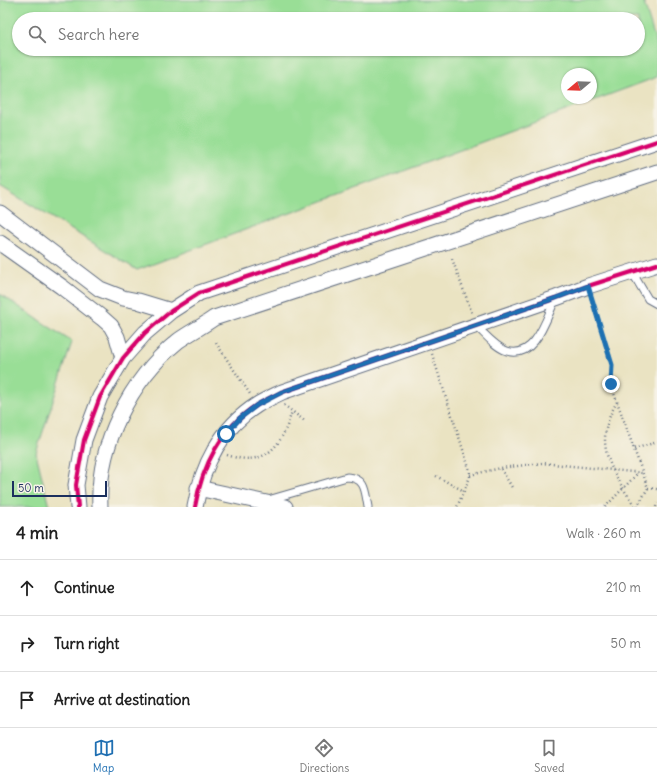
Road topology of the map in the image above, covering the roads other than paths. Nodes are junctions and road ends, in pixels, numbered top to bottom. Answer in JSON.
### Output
{"nodes":[{"id":1,"x":657,"y":141,"type":"edge"},
{"id":2,"x":657,"y":172,"type":"edge"},
{"id":3,"x":0,"y":213,"type":"edge"},
{"id":4,"x":0,"y":243,"type":"edge"},
{"id":5,"x":657,"y":264,"type":"edge"},
{"id":6,"x":632,"y":272,"type":"junction"},
{"id":7,"x":556,"y":298,"type":"junction"},
{"id":8,"x":657,"y":304,"type":"edge"},
{"id":9,"x":171,"y":311,"type":"junction"},
{"id":10,"x":476,"y":326,"type":"junction"},
{"id":11,"x":123,"y":358,"type":"junction"},
{"id":12,"x":198,"y":488,"type":"junction"},
{"id":13,"x":262,"y":502,"type":"junction"},
{"id":14,"x":78,"y":507,"type":"edge"},
{"id":15,"x":100,"y":507,"type":"edge"},
{"id":16,"x":195,"y":507,"type":"edge"},
{"id":17,"x":284,"y":507,"type":"edge"},
{"id":18,"x":368,"y":507,"type":"edge"}],
"edges":[{"from":1,"to":9,"type":"street"},
{"from":2,"to":15,"type":"street"},
{"from":3,"to":9,"type":"street"},
{"from":4,"to":11,"type":"street"},
{"from":5,"to":6,"type":"street"},
{"from":6,"to":7,"type":"street"},
{"from":6,"to":8,"type":"lane"},
{"from":7,"to":10,"type":"street"},
{"from":7,"to":10,"type":"lane"},
{"from":9,"to":11,"type":"street"},
{"from":10,"to":12,"type":"street"},
{"from":11,"to":14,"type":"street"},
{"from":12,"to":13,"type":"street"},
{"from":12,"to":16,"type":"street"},
{"from":13,"to":17,"type":"street"},
{"from":13,"to":18,"type":"lane"}]}
